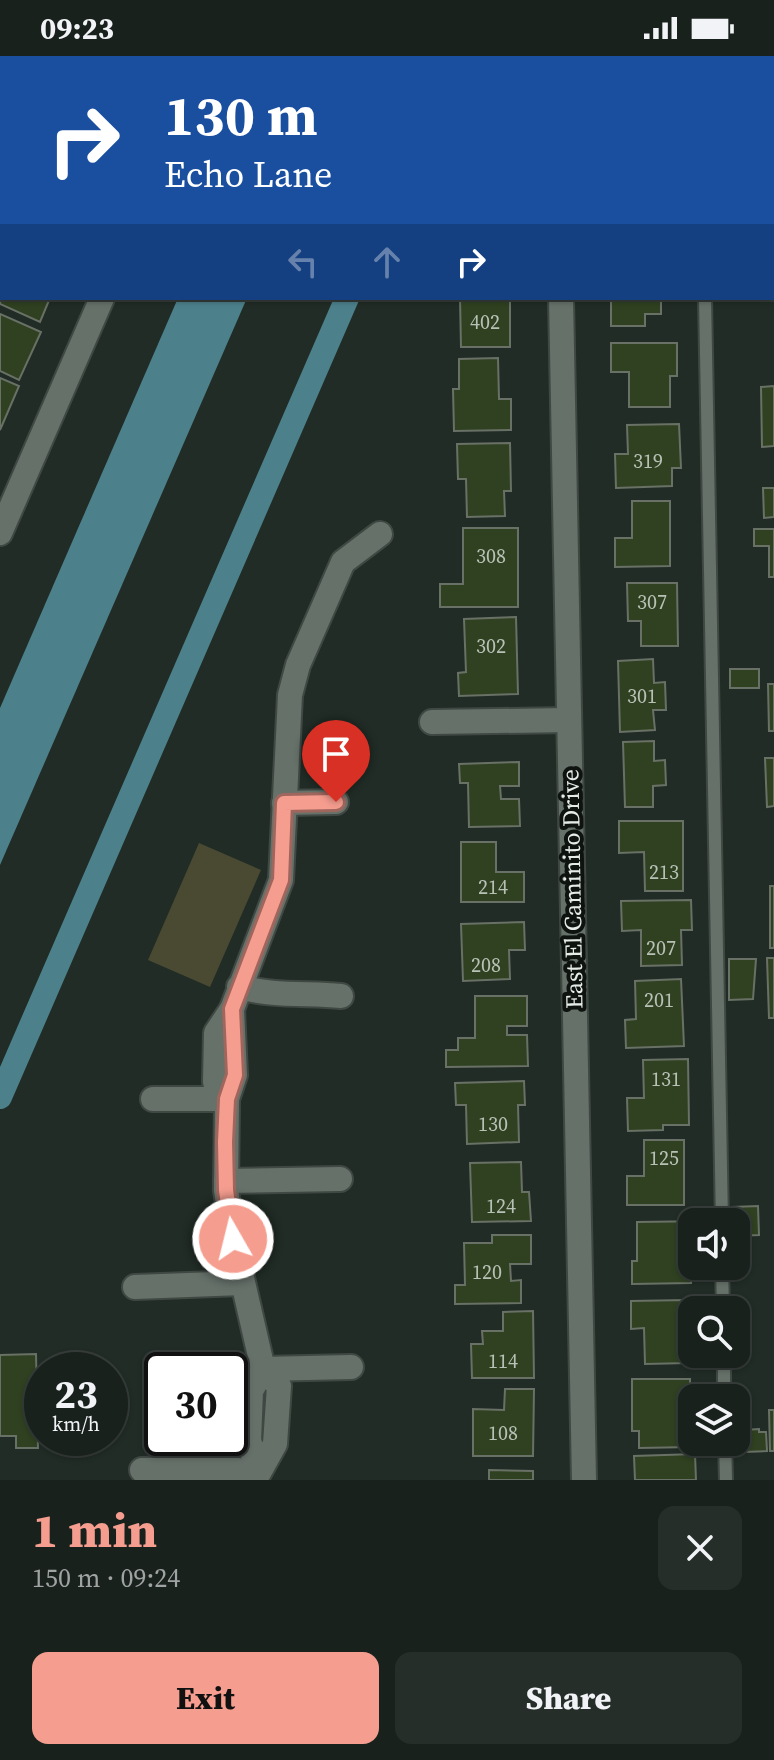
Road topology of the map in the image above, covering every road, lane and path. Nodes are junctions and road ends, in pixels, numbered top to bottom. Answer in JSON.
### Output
{"nodes":[{"id":1,"x":101,"y":300,"type":"edge"},
{"id":2,"x":561,"y":300,"type":"edge"},
{"id":3,"x":705,"y":300,"type":"edge"},
{"id":4,"x":0,"y":533,"type":"edge"},
{"id":5,"x":380,"y":534,"type":"dead end"},
{"id":6,"x":569,"y":720,"type":"junction"},
{"id":7,"x":432,"y":722,"type":"dead end"},
{"id":8,"x":336,"y":802,"type":"dead end"},
{"id":9,"x":284,"y":803,"type":"junction"},
{"id":10,"x":341,"y":996,"type":"dead end"},
{"id":11,"x":235,"y":998,"type":"junction"},
{"id":12,"x":153,"y":1099,"type":"dead end"},
{"id":13,"x":227,"y":1099,"type":"junction"},
{"id":14,"x":340,"y":1179,"type":"dead end"},
{"id":15,"x":226,"y":1181,"type":"junction"},
{"id":16,"x":722,"y":1208,"type":"edge"},
{"id":17,"x":242,"y":1283,"type":"junction"},
{"id":18,"x":135,"y":1287,"type":"dead end"},
{"id":19,"x":351,"y":1367,"type":"dead end"},
{"id":20,"x":263,"y":1369,"type":"junction"},
{"id":21,"x":725,"y":1456,"type":"edge"},
{"id":22,"x":142,"y":1470,"type":"dead end"},
{"id":23,"x":256,"y":1476,"type":"edge"},
{"id":24,"x":584,"y":1480,"type":"edge"},
{"id":25,"x":726,"y":1480,"type":"edge"}],
"edges":[{"from":1,"to":4,"type":"street"},
{"from":2,"to":6,"type":"street","name":"East El Caminito Drive"},
{"from":3,"to":16,"type":"lane"},
{"from":5,"to":9,"type":"street"},
{"from":6,"to":7,"type":"street"},
{"from":6,"to":24,"type":"street","name":"East El Caminito Drive"},
{"from":8,"to":9,"type":"street"},
{"from":9,"to":11,"type":"street"},
{"from":10,"to":11,"type":"street"},
{"from":11,"to":13,"type":"street"},
{"from":12,"to":13,"type":"street"},
{"from":13,"to":15,"type":"street"},
{"from":14,"to":15,"type":"street"},
{"from":15,"to":17,"type":"street"},
{"from":17,"to":18,"type":"street"},
{"from":17,"to":20,"type":"street"},
{"from":19,"to":20,"type":"street"},
{"from":20,"to":23,"type":"street"},
{"from":21,"to":25,"type":"lane"},
{"from":22,"to":23,"type":"street"}]}
